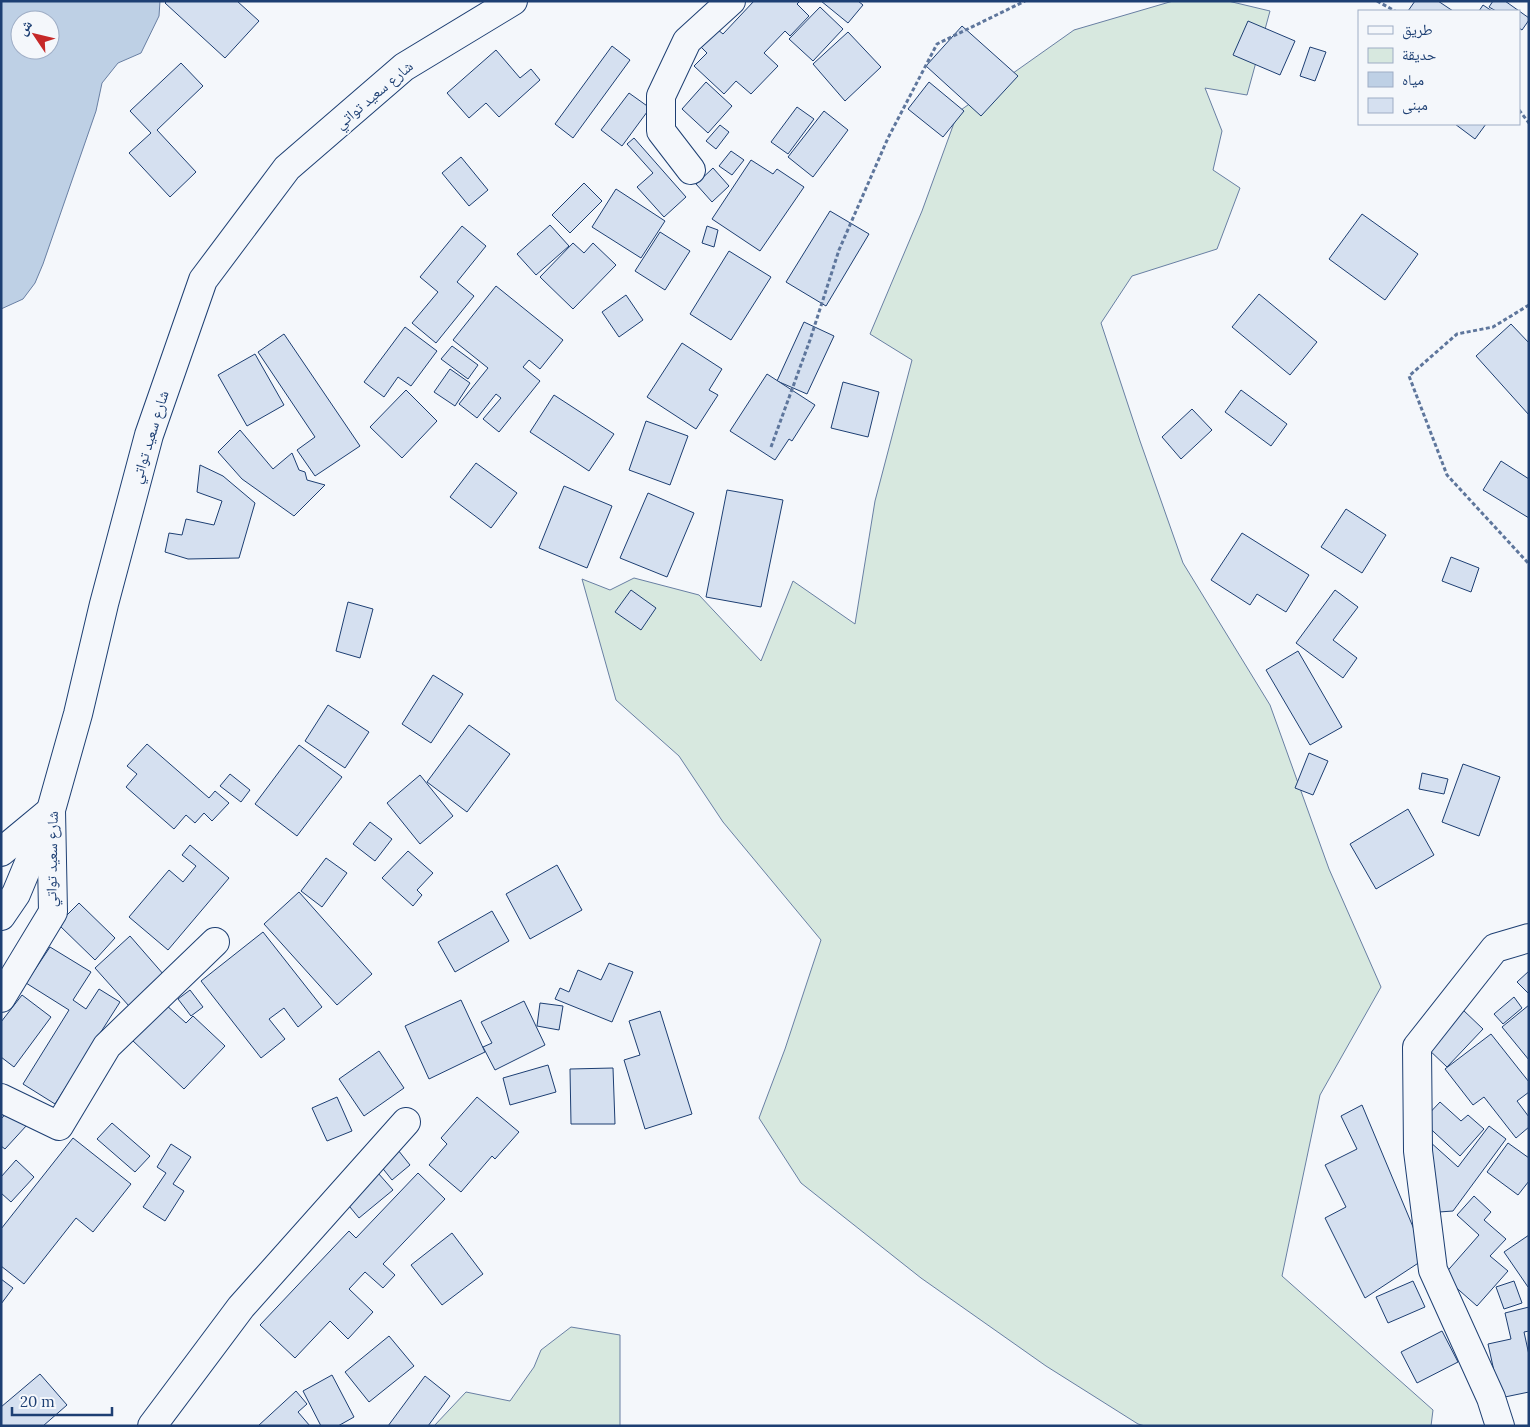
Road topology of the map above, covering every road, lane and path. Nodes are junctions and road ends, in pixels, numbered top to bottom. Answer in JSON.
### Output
{"nodes":[{"id":1,"x":513,"y":1,"type":"edge"},
{"id":2,"x":731,"y":1,"type":"edge"},
{"id":3,"x":1025,"y":1,"type":"edge"},
{"id":4,"x":1377,"y":1,"type":"edge"},
{"id":5,"x":1393,"y":10,"type":"edge"},
{"id":6,"x":1520,"y":111,"type":"edge"},
{"id":7,"x":1529,"y":123,"type":"edge"},
{"id":8,"x":692,"y":170,"type":"dead end"},
{"id":9,"x":1529,"y":305,"type":"edge"},
{"id":10,"x":771,"y":447,"type":"dead end"},
{"id":11,"x":1529,"y":564,"type":"edge"},
{"id":12,"x":52,"y":810,"type":"junction"},
{"id":13,"x":1,"y":852,"type":"edge"},
{"id":14,"x":1,"y":916,"type":"edge"},
{"id":15,"x":1529,"y":938,"type":"edge"},
{"id":16,"x":215,"y":942,"type":"dead end"},
{"id":17,"x":1,"y":998,"type":"edge"},
{"id":18,"x":1,"y":1098,"type":"edge"},
{"id":19,"x":406,"y":1122,"type":"dead end"},
{"id":20,"x":152,"y":1426,"type":"edge"},
{"id":21,"x":1500,"y":1426,"type":"edge"}],
"edges":[{"from":1,"to":12,"type":"street","name":"شارع سعيد تواتي"},
{"from":2,"to":8,"type":"street"},
{"from":3,"to":10,"type":"path"},
{"from":4,"to":5,"type":"path"},
{"from":6,"to":7,"type":"path"},
{"from":9,"to":11,"type":"path"},
{"from":12,"to":13,"type":"street"},
{"from":12,"to":14,"type":"street"},
{"from":12,"to":17,"type":"street","name":"شارع سعيد تواتي"},
{"from":15,"to":21,"type":"street"},
{"from":16,"to":18,"type":"street"},
{"from":19,"to":20,"type":"street"}]}
